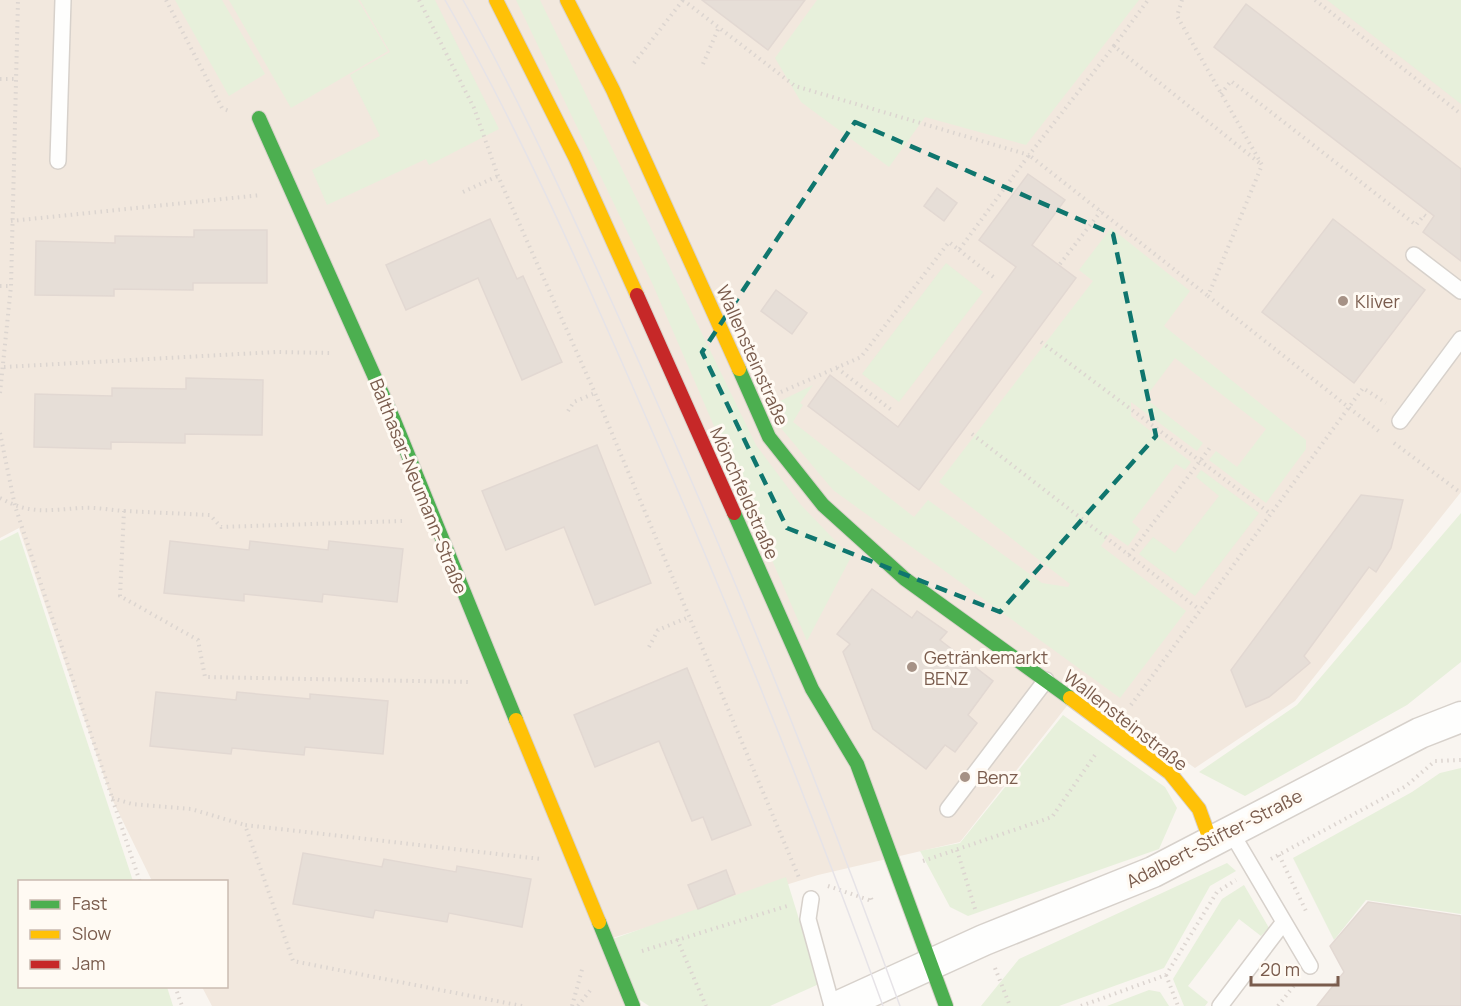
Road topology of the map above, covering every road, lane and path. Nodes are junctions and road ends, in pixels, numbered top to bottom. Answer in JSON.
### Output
{"nodes":[{"id":1,"x":18,"y":0,"type":"edge"},
{"id":2,"x":63,"y":0,"type":"edge"},
{"id":3,"x":166,"y":0,"type":"edge"},
{"id":4,"x":419,"y":0,"type":"edge"},
{"id":5,"x":496,"y":0,"type":"edge"},
{"id":6,"x":567,"y":0,"type":"edge"},
{"id":7,"x":683,"y":0,"type":"edge"},
{"id":8,"x":1148,"y":0,"type":"edge"},
{"id":9,"x":1182,"y":0,"type":"edge"},
{"id":10,"x":1315,"y":0,"type":"edge"},
{"id":11,"x":719,"y":27,"type":"junction"},
{"id":12,"x":1114,"y":46,"type":"junction"},
{"id":13,"x":703,"y":64,"type":"dead end"},
{"id":14,"x":0,"y":79,"type":"edge"},
{"id":15,"x":17,"y":79,"type":"junction"},
{"id":16,"x":613,"y":90,"type":"junction"},
{"id":17,"x":1221,"y":94,"type":"junction"},
{"id":18,"x":1461,"y":114,"type":"edge"},
{"id":19,"x":259,"y":118,"type":"joint"},
{"id":20,"x":1029,"y":155,"type":"junction"},
{"id":21,"x":58,"y":161,"type":"dead end"},
{"id":22,"x":1262,"y":165,"type":"junction"},
{"id":23,"x":498,"y":176,"type":"junction"},
{"id":24,"x":463,"y":192,"type":"dead end"},
{"id":25,"x":232,"y":200,"type":"dead end"},
{"id":26,"x":1101,"y":211,"type":"junction"},
{"id":27,"x":1428,"y":218,"type":"dead end"},
{"id":28,"x":11,"y":221,"type":"junction"},
{"id":29,"x":959,"y":250,"type":"junction"},
{"id":30,"x":1414,"y":255,"type":"dead end"},
{"id":31,"x":1060,"y":264,"type":"dead end"},
{"id":32,"x":996,"y":279,"type":"dead end"},
{"id":33,"x":0,"y":286,"type":"edge"},
{"id":34,"x":11,"y":286,"type":"junction"},
{"id":35,"x":1461,"y":291,"type":"edge"},
{"id":36,"x":1208,"y":296,"type":"junction"},
{"id":37,"x":1461,"y":339,"type":"edge"},
{"id":38,"x":1041,"y":342,"type":"dead end"},
{"id":39,"x":365,"y":354,"type":"junction"},
{"id":40,"x":3,"y":367,"type":"junction"},
{"id":41,"x":837,"y":368,"type":"junction"},
{"id":42,"x":0,"y":393,"type":"edge"},
{"id":43,"x":595,"y":393,"type":"junction"},
{"id":44,"x":1389,"y":398,"type":"dead end"},
{"id":45,"x":754,"y":404,"type":"junction"},
{"id":46,"x":1348,"y":408,"type":"junction"},
{"id":47,"x":568,"y":411,"type":"dead end"},
{"id":48,"x":894,"y":412,"type":"dead end"},
{"id":49,"x":1400,"y":421,"type":"dead end"},
{"id":50,"x":0,"y":433,"type":"edge"},
{"id":51,"x":972,"y":434,"type":"dead end"},
{"id":52,"x":1212,"y":445,"type":"dead end"},
{"id":53,"x":1200,"y":461,"type":"junction"},
{"id":54,"x":1461,"y":493,"type":"edge"},
{"id":55,"x":0,"y":498,"type":"edge"},
{"id":56,"x":15,"y":506,"type":"junction"},
{"id":57,"x":124,"y":512,"type":"junction"},
{"id":58,"x":1271,"y":514,"type":"junction"},
{"id":59,"x":365,"y":523,"type":"dead end"},
{"id":60,"x":1129,"y":555,"type":"junction"},
{"id":61,"x":1200,"y":610,"type":"junction"},
{"id":62,"x":689,"y":617,"type":"junction"},
{"id":63,"x":649,"y":647,"type":"dead end"},
{"id":64,"x":1046,"y":680,"type":"junction"},
{"id":65,"x":499,"y":683,"type":"junction"},
{"id":66,"x":1461,"y":717,"type":"edge"},
{"id":67,"x":1113,"y":729,"type":"junction"},
{"id":68,"x":1461,"y":760,"type":"edge"},
{"id":69,"x":111,"y":798,"type":"junction"},
{"id":70,"x":948,"y":809,"type":"dead end"},
{"id":71,"x":246,"y":825,"type":"junction"},
{"id":72,"x":1221,"y":837,"type":"junction"},
{"id":73,"x":572,"y":863,"type":"junction"},
{"id":74,"x":897,"y":870,"type":"junction"},
{"id":75,"x":1251,"y":870,"type":"junction"},
{"id":76,"x":139,"y":880,"type":"edge"},
{"id":77,"x":868,"y":891,"type":"dead end"},
{"id":78,"x":830,"y":894,"type":"dead end"},
{"id":79,"x":811,"y":899,"type":"junction"},
{"id":80,"x":1283,"y":923,"type":"junction"},
{"id":81,"x":930,"y":963,"type":"junction"},
{"id":82,"x":1310,"y":966,"type":"joint"},
{"id":83,"x":1166,"y":975,"type":"junction"},
{"id":84,"x":175,"y":988,"type":"edge"},
{"id":85,"x":182,"y":1006,"type":"edge"},
{"id":86,"x":522,"y":1006,"type":"edge"},
{"id":87,"x":633,"y":1006,"type":"edge"},
{"id":88,"x":706,"y":1006,"type":"edge"},
{"id":89,"x":832,"y":1006,"type":"edge"},
{"id":90,"x":839,"y":1006,"type":"edge"},
{"id":91,"x":946,"y":1006,"type":"edge"},
{"id":92,"x":1081,"y":1006,"type":"edge"},
{"id":93,"x":1178,"y":1006,"type":"edge"},
{"id":94,"x":1220,"y":1006,"type":"edge"},
{"id":95,"x":1278,"y":1006,"type":"edge"}],
"edges":[{"from":1,"to":15,"type":"path"},
{"from":2,"to":21,"type":"lane"},
{"from":3,"to":19,"type":"path"},
{"from":4,"to":23,"type":"path"},
{"from":5,"to":74,"type":"street","name":"Mönchfeldstraße"},
{"from":6,"to":16,"type":"street","name":"Wallensteinstraße"},
{"from":7,"to":11,"type":"path"},
{"from":7,"to":16,"type":"path"},
{"from":8,"to":12,"type":"path"},
{"from":9,"to":17,"type":"path"},
{"from":10,"to":18,"type":"path"},
{"from":11,"to":13,"type":"path"},
{"from":11,"to":20,"type":"path"},
{"from":12,"to":20,"type":"path"},
{"from":12,"to":22,"type":"path"},
{"from":14,"to":15,"type":"path"},
{"from":15,"to":28,"type":"path"},
{"from":16,"to":45,"type":"street","name":"Wallensteinstraße"},
{"from":17,"to":22,"type":"path"},
{"from":17,"to":27,"type":"path"},
{"from":19,"to":39,"type":"street","name":"Balthasar-Neumann-Straße"},
{"from":20,"to":26,"type":"path"},
{"from":20,"to":29,"type":"path"},
{"from":22,"to":36,"type":"path"},
{"from":23,"to":24,"type":"path"},
{"from":23,"to":43,"type":"path"},
{"from":25,"to":28,"type":"path"},
{"from":26,"to":31,"type":"path"},
{"from":26,"to":36,"type":"path"},
{"from":28,"to":34,"type":"path"},
{"from":29,"to":32,"type":"path"},
{"from":29,"to":41,"type":"path"},
{"from":30,"to":35,"type":"lane"},
{"from":33,"to":34,"type":"path"},
{"from":34,"to":40,"type":"path"},
{"from":36,"to":46,"type":"path"},
{"from":37,"to":49,"type":"lane"},
{"from":38,"to":53,"type":"path"},
{"from":39,"to":40,"type":"path"},
{"from":39,"to":65,"type":"street","name":"Balthasar-Neumann-Straße"},
{"from":40,"to":42,"type":"path"},
{"from":41,"to":45,"type":"path"},
{"from":41,"to":48,"type":"path"},
{"from":43,"to":47,"type":"path"},
{"from":43,"to":62,"type":"path"},
{"from":44,"to":46,"type":"path"},
{"from":45,"to":64,"type":"street","name":"Wallensteinstraße"},
{"from":46,"to":54,"type":"path"},
{"from":46,"to":58,"type":"path"},
{"from":50,"to":56,"type":"path"},
{"from":51,"to":60,"type":"path"},
{"from":52,"to":53,"type":"path"},
{"from":53,"to":58,"type":"path"},
{"from":53,"to":60,"type":"path"},
{"from":55,"to":56,"type":"path"},
{"from":56,"to":57,"type":"path"},
{"from":56,"to":69,"type":"path"},
{"from":57,"to":59,"type":"path"},
{"from":57,"to":65,"type":"path"},
{"from":58,"to":61,"type":"path"},
{"from":60,"to":61,"type":"path"},
{"from":61,"to":67,"type":"path"},
{"from":62,"to":63,"type":"path"},
{"from":62,"to":79,"type":"path"},
{"from":64,"to":67,"type":"street","name":"Wallensteinstraße"},
{"from":64,"to":70,"type":"lane"},
{"from":65,"to":73,"type":"street","name":"Balthasar-Neumann-Straße"},
{"from":66,"to":72,"type":"street","name":"Adalbert-Stifter-Straße"},
{"from":67,"to":72,"type":"street","name":"Wallensteinstraße"},
{"from":67,"to":74,"type":"path"},
{"from":68,"to":75,"type":"path"},
{"from":69,"to":71,"type":"path"},
{"from":69,"to":76,"type":"path"},
{"from":71,"to":73,"type":"path"},
{"from":71,"to":86,"type":"path"},
{"from":72,"to":75,"type":"lane"},
{"from":72,"to":81,"type":"street","name":"Adalbert-Stifter-Straße"},
{"from":73,"to":87,"type":"street","name":"Balthasar-Neumann-Straße"},
{"from":74,"to":81,"type":"street","name":"Mönchfeldstraße"},
{"from":75,"to":80,"type":"lane"},
{"from":75,"to":83,"type":"path"},
{"from":77,"to":78,"type":"path"},
{"from":79,"to":88,"type":"path"},
{"from":79,"to":89,"type":"lane"},
{"from":80,"to":82,"type":"lane"},
{"from":80,"to":94,"type":"lane"},
{"from":81,"to":90,"type":"street"},
{"from":81,"to":91,"type":"street","name":"Mönchfeldstraße"},
{"from":82,"to":95,"type":"path"},
{"from":83,"to":92,"type":"path"},
{"from":83,"to":93,"type":"path"},
{"from":84,"to":85,"type":"path"}]}
